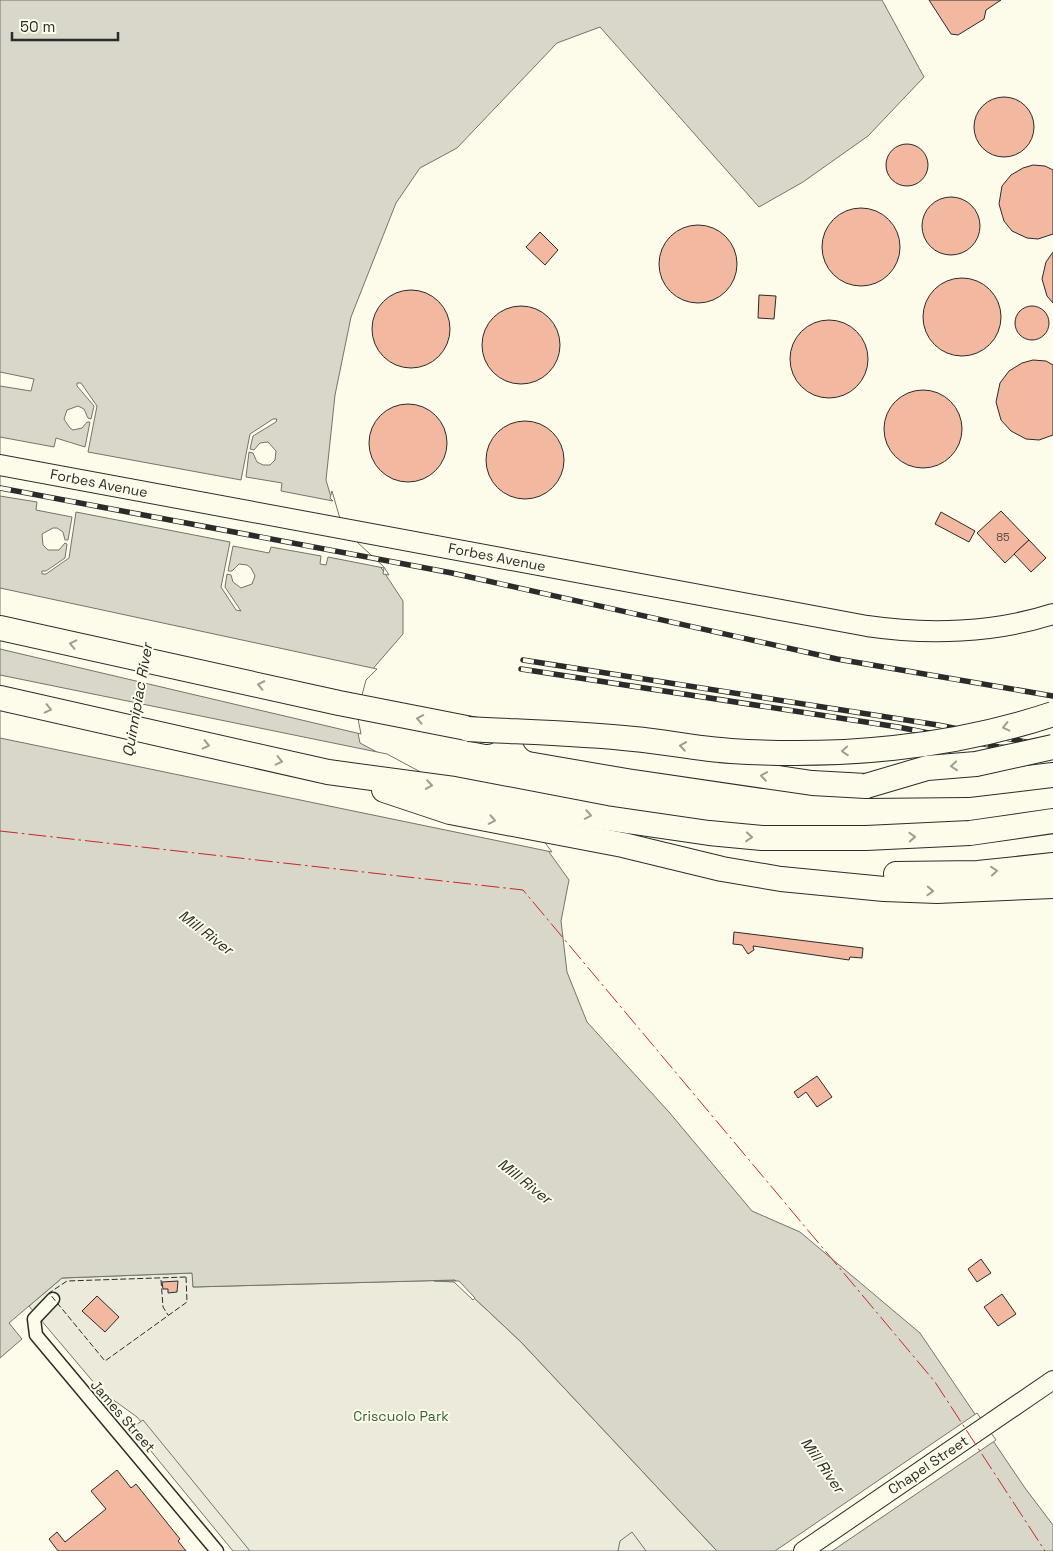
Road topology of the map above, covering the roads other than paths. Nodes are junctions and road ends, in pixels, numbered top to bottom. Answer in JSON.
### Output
{"nodes":[{"id":1,"x":0,"y":465,"type":"edge"},
{"id":2,"x":1053,"y":614,"type":"edge"},
{"id":3,"x":0,"y":628,"type":"edge"},
{"id":4,"x":0,"y":698,"type":"edge"},
{"id":5,"x":1053,"y":714,"type":"edge"},
{"id":6,"x":468,"y":729,"type":"junction"},
{"id":7,"x":1053,"y":747,"type":"edge"},
{"id":8,"x":328,"y":772,"type":"junction"},
{"id":9,"x":1053,"y":775,"type":"edge"},
{"id":10,"x":866,"y":786,"type":"junction"},
{"id":11,"x":1053,"y":821,"type":"edge"},
{"id":12,"x":623,"y":845,"type":"junction"},
{"id":13,"x":1053,"y":865,"type":"edge"},
{"id":14,"x":1053,"y":886,"type":"edge"},
{"id":15,"x":53,"y":1299,"type":"dead end"},
{"id":16,"x":1053,"y":1380,"type":"edge"},
{"id":17,"x":217,"y":1551,"type":"edge"},
{"id":18,"x":803,"y":1551,"type":"edge"}],
"edges":[{"from":1,"to":2,"type":"main road","name":"Forbes Avenue"},
{"from":6,"to":3,"type":"highway","one_way":true},
{"from":4,"to":8,"type":"highway","one_way":true},
{"from":5,"to":6,"type":"highway","one_way":true,"bridge":true},
{"from":10,"to":6,"type":"highway","one_way":true,"bridge":true},
{"from":7,"to":10,"type":"highway","one_way":true,"bridge":true},
{"from":8,"to":11,"type":"highway","one_way":true},
{"from":8,"to":12,"type":"highway","one_way":true},
{"from":9,"to":10,"type":"highway","bridge":true},
{"from":12,"to":13,"type":"highway","one_way":true},
{"from":12,"to":14,"type":"highway","one_way":true},
{"from":15,"to":17,"type":"street","name":"James Street"},
{"from":16,"to":18,"type":"main road","name":"Chapel Street"}]}
